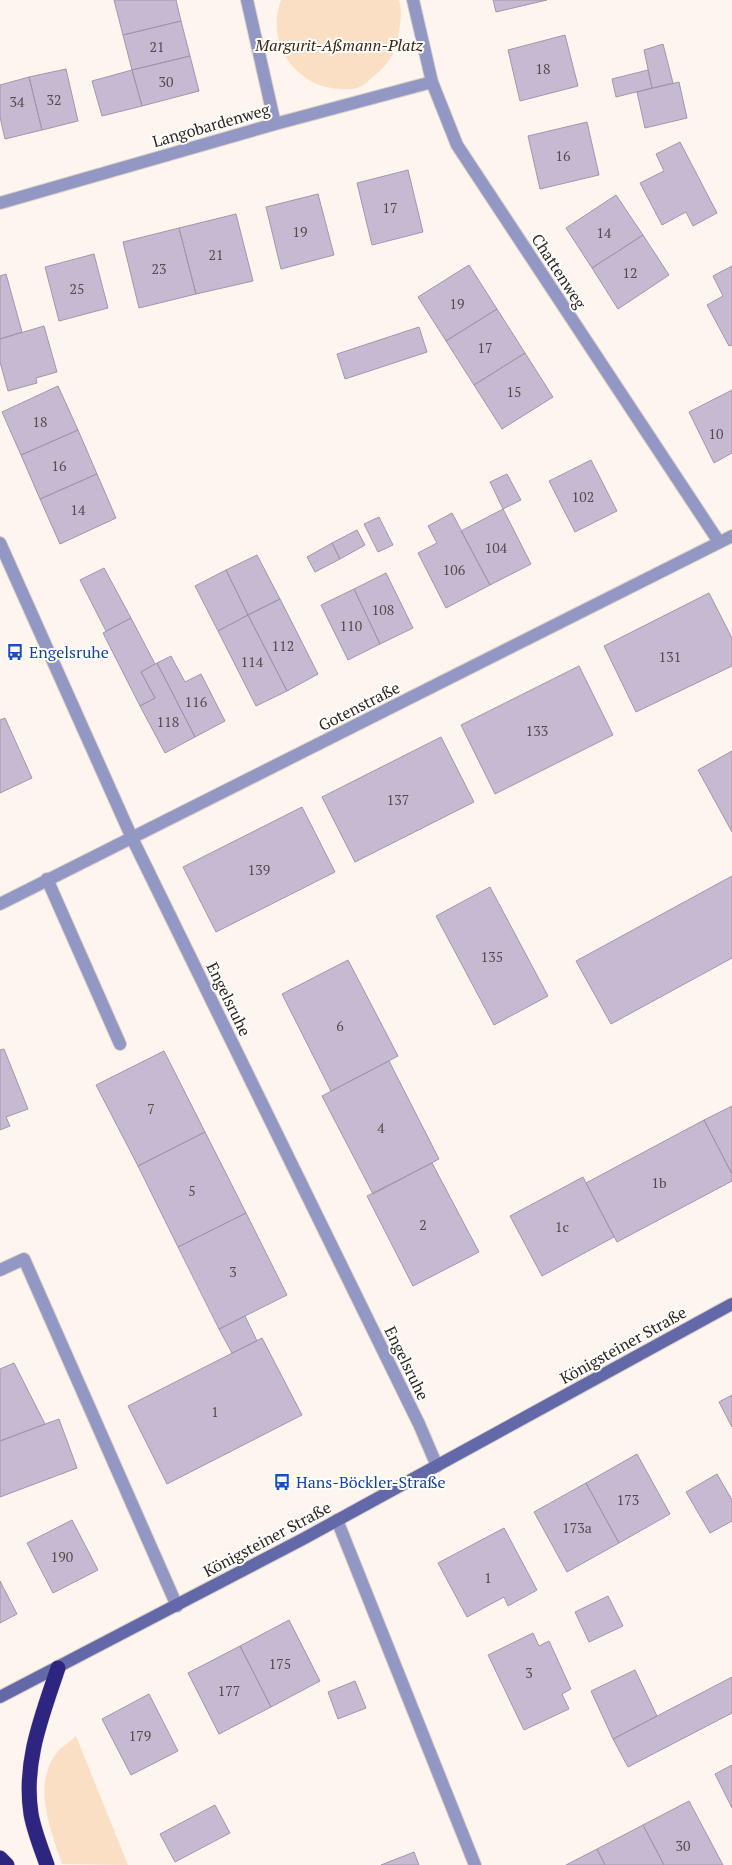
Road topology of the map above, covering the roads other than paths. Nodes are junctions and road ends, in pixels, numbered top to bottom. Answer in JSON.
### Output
{"nodes":[{"id":1,"x":247,"y":0,"type":"edge"},
{"id":2,"x":413,"y":0,"type":"edge"},
{"id":3,"x":432,"y":82,"type":"junction"},
{"id":4,"x":275,"y":124,"type":"junction"},
{"id":5,"x":0,"y":203,"type":"edge"},
{"id":6,"x":732,"y":536,"type":"edge"},
{"id":7,"x":718,"y":542,"type":"junction"},
{"id":8,"x":0,"y":543,"type":"edge"},
{"id":9,"x":132,"y":838,"type":"junction"},
{"id":10,"x":47,"y":879,"type":"junction"},
{"id":11,"x":0,"y":904,"type":"edge"},
{"id":12,"x":120,"y":1044,"type":"dead end"},
{"id":13,"x":0,"y":1270,"type":"edge"},
{"id":14,"x":732,"y":1304,"type":"edge"},
{"id":15,"x":437,"y":1466,"type":"junction"},
{"id":16,"x":337,"y":1520,"type":"junction"},
{"id":17,"x":177,"y":1606,"type":"junction"},
{"id":18,"x":58,"y":1668,"type":"junction"},
{"id":19,"x":0,"y":1697,"type":"edge"},
{"id":20,"x":0,"y":1858,"type":"edge"},
{"id":21,"x":8,"y":1865,"type":"edge"},
{"id":22,"x":47,"y":1865,"type":"edge"},
{"id":23,"x":475,"y":1865,"type":"edge"}],
"edges":[{"from":1,"to":4,"type":"street"},
{"from":2,"to":3,"type":"street","name":"Chattenweg"},
{"from":3,"to":4,"type":"street","name":"Langobardenweg"},
{"from":3,"to":7,"type":"street","name":"Chattenweg"},
{"from":4,"to":5,"type":"street","name":"Langobardenweg"},
{"from":6,"to":7,"type":"street","name":"Gotenstraße"},
{"from":7,"to":9,"type":"street","name":"Gotenstraße"},
{"from":8,"to":9,"type":"street","name":"Engelsruhe"},
{"from":9,"to":10,"type":"street","name":"Gotenstraße"},
{"from":9,"to":15,"type":"street","name":"Engelsruhe"},
{"from":10,"to":11,"type":"street","name":"Gotenstraße"},
{"from":10,"to":12,"type":"street"},
{"from":13,"to":17,"type":"street"},
{"from":14,"to":15,"type":"main road","name":"Königsteiner Straße"},
{"from":15,"to":16,"type":"main road","name":"Königsteiner Straße"},
{"from":16,"to":17,"type":"main road","name":"Königsteiner Straße"},
{"from":16,"to":23,"type":"street"},
{"from":17,"to":18,"type":"main road","name":"Königsteiner Straße"},
{"from":18,"to":19,"type":"main road","name":"Königsteiner Straße"},
{"from":18,"to":22,"type":"highway"},
{"from":20,"to":21,"type":"highway"}]}
